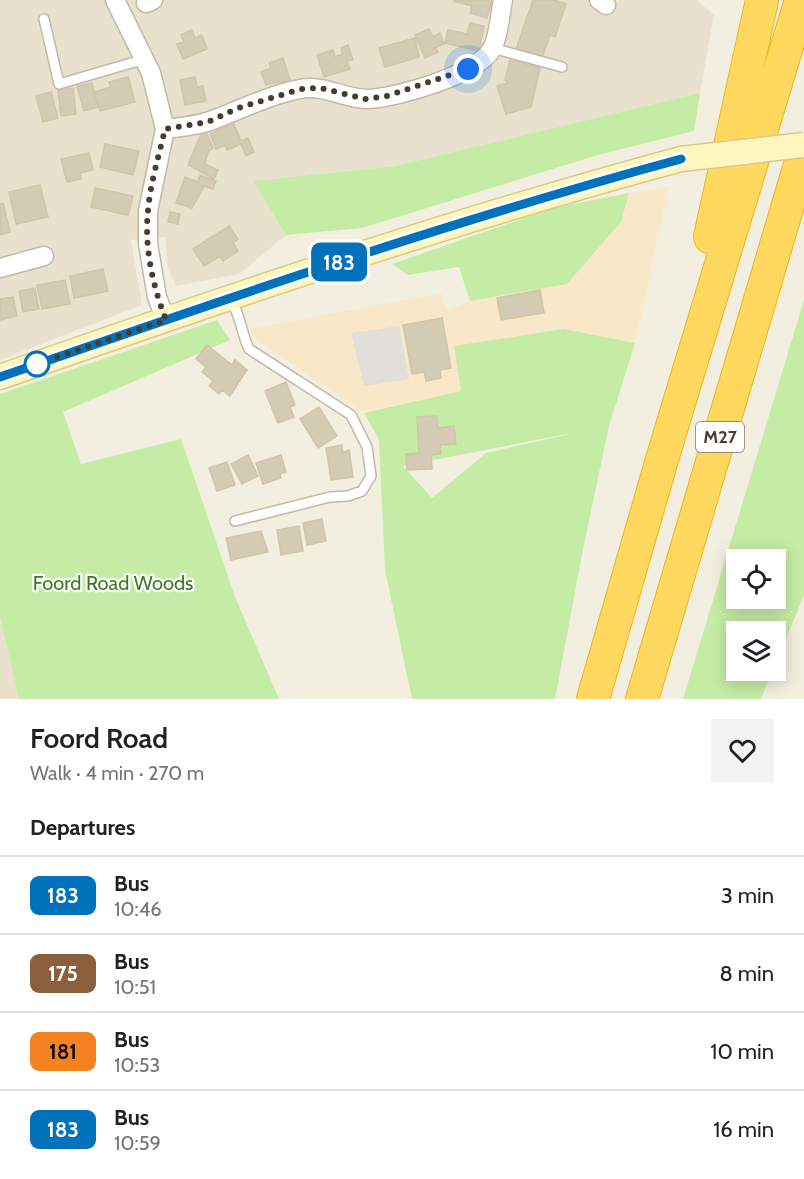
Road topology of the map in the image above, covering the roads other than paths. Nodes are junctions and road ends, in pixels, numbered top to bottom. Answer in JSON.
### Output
{"nodes":[{"id":1,"x":115,"y":0,"type":"edge"},
{"id":2,"x":503,"y":0,"type":"edge"},
{"id":3,"x":762,"y":0,"type":"edge"},
{"id":4,"x":801,"y":0,"type":"edge"},
{"id":5,"x":44,"y":19,"type":"dead end"},
{"id":6,"x":492,"y":48,"type":"junction"},
{"id":7,"x":145,"y":59,"type":"junction"},
{"id":8,"x":562,"y":67,"type":"dead end"},
{"id":9,"x":165,"y":129,"type":"junction"},
{"id":10,"x":804,"y":145,"type":"edge"},
{"id":11,"x":804,"y":151,"type":"edge"},
{"id":12,"x":804,"y":190,"type":"edge"},
{"id":13,"x":44,"y":256,"type":"dead end"},
{"id":14,"x":0,"y":268,"type":"edge"},
{"id":15,"x":229,"y":298,"type":"junction"},
{"id":16,"x":166,"y":320,"type":"junction"},
{"id":17,"x":0,"y":377,"type":"edge"},
{"id":18,"x":736,"y":385,"type":"junction"},
{"id":19,"x":663,"y":456,"type":"junction"},
{"id":20,"x":235,"y":521,"type":"dead end"},
{"id":21,"x":593,"y":699,"type":"edge"},
{"id":22,"x":642,"y":699,"type":"edge"}],
"edges":[{"from":1,"to":7,"type":"street"},
{"from":2,"to":6,"type":"street"},
{"from":3,"to":19,"type":"highway","number":"M27"},
{"from":4,"to":19,"type":"highway","number":"M27"},
{"from":5,"to":7,"type":"lane"},
{"from":6,"to":8,"type":"lane"},
{"from":6,"to":9,"type":"street"},
{"from":7,"to":9,"type":"street"},
{"from":9,"to":16,"type":"street"},
{"from":10,"to":15,"type":"main road","bridge":true},
{"from":11,"to":18,"type":"highway","number":"M27"},
{"from":12,"to":18,"type":"highway","number":"M27"},
{"from":13,"to":14,"type":"street"},
{"from":15,"to":16,"type":"main road"},
{"from":15,"to":20,"type":"lane"},
{"from":16,"to":17,"type":"main road"},
{"from":18,"to":22,"type":"highway","number":"M27"},
{"from":19,"to":21,"type":"highway","number":"M27"}]}
